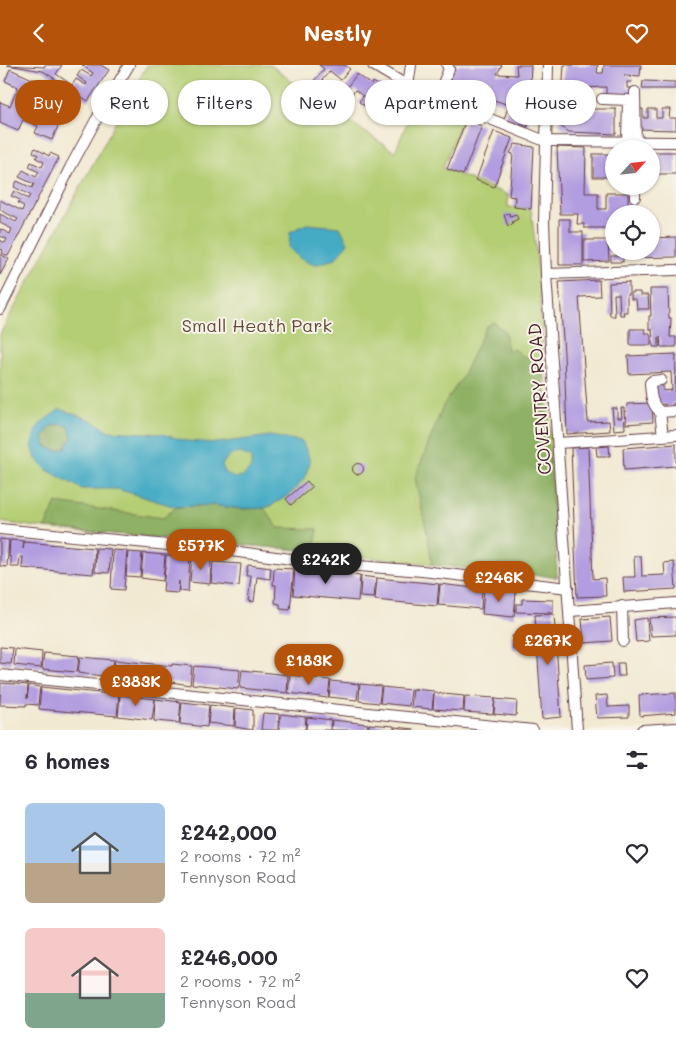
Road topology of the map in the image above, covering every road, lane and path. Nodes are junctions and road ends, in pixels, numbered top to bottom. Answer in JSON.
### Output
{"nodes":[{"id":1,"x":129,"y":65,"type":"edge"},
{"id":2,"x":372,"y":65,"type":"edge"},
{"id":3,"x":411,"y":65,"type":"edge"},
{"id":4,"x":448,"y":65,"type":"edge"},
{"id":5,"x":548,"y":65,"type":"edge"},
{"id":6,"x":398,"y":80,"type":"edge"},
{"id":7,"x":409,"y":80,"type":"edge"},
{"id":8,"x":444,"y":80,"type":"edge"},
{"id":9,"x":635,"y":92,"type":"dead end"},
{"id":10,"x":602,"y":99,"type":"dead end"},
{"id":11,"x":496,"y":121,"type":"edge"},
{"id":12,"x":633,"y":140,"type":"edge"},
{"id":13,"x":633,"y":140,"type":"edge"},
{"id":14,"x":546,"y":141,"type":"junction"},
{"id":15,"x":676,"y":141,"type":"edge"},
{"id":16,"x":660,"y":142,"type":"edge"},
{"id":17,"x":605,"y":143,"type":"edge"},
{"id":18,"x":676,"y":270,"type":"edge"},
{"id":19,"x":546,"y":274,"type":"junction"},
{"id":20,"x":0,"y":309,"type":"edge"},
{"id":21,"x":661,"y":380,"type":"dead end"},
{"id":22,"x":676,"y":411,"type":"edge"},
{"id":23,"x":660,"y":412,"type":"junction"},
{"id":24,"x":676,"y":435,"type":"edge"},
{"id":25,"x":663,"y":436,"type":"junction"},
{"id":26,"x":558,"y":443,"type":"junction"},
{"id":27,"x":0,"y":529,"type":"edge"},
{"id":28,"x":568,"y":588,"type":"junction"},
{"id":29,"x":676,"y":603,"type":"edge"},
{"id":30,"x":622,"y":606,"type":"junction"},
{"id":31,"x":570,"y":611,"type":"junction"},
{"id":32,"x":623,"y":641,"type":"dead end"},
{"id":33,"x":0,"y":675,"type":"edge"},
{"id":34,"x":676,"y":728,"type":"edge"},
{"id":35,"x":534,"y":730,"type":"edge"},
{"id":36,"x":577,"y":730,"type":"edge"},
{"id":37,"x":642,"y":730,"type":"edge"}],
"edges":[{"from":1,"to":20,"type":"street"},
{"from":2,"to":6,"type":"street"},
{"from":3,"to":7,"type":"street"},
{"from":4,"to":8,"type":"street"},
{"from":5,"to":14,"type":"street","name":"COVENTRY ROAD"},
{"from":9,"to":12,"type":"street"},
{"from":10,"to":13,"type":"street"},
{"from":11,"to":14,"type":"street"},
{"from":14,"to":17,"type":"street"},
{"from":14,"to":19,"type":"street","name":"COVENTRY ROAD"},
{"from":15,"to":16,"type":"street"},
{"from":18,"to":19,"type":"street"},
{"from":19,"to":26,"type":"street","name":"COVENTRY ROAD"},
{"from":21,"to":23,"type":"street"},
{"from":22,"to":23,"type":"street"},
{"from":23,"to":25,"type":"street"},
{"from":24,"to":25,"type":"street"},
{"from":25,"to":26,"type":"street"},
{"from":26,"to":28,"type":"street","name":"COVENTRY ROAD"},
{"from":27,"to":28,"type":"street"},
{"from":28,"to":31,"type":"street","name":"COVENTRY ROAD"},
{"from":29,"to":30,"type":"street"},
{"from":30,"to":31,"type":"street"},
{"from":30,"to":32,"type":"street"},
{"from":31,"to":36,"type":"street","name":"COVENTRY ROAD"},
{"from":33,"to":35,"type":"street"},
{"from":34,"to":37,"type":"street"}]}
